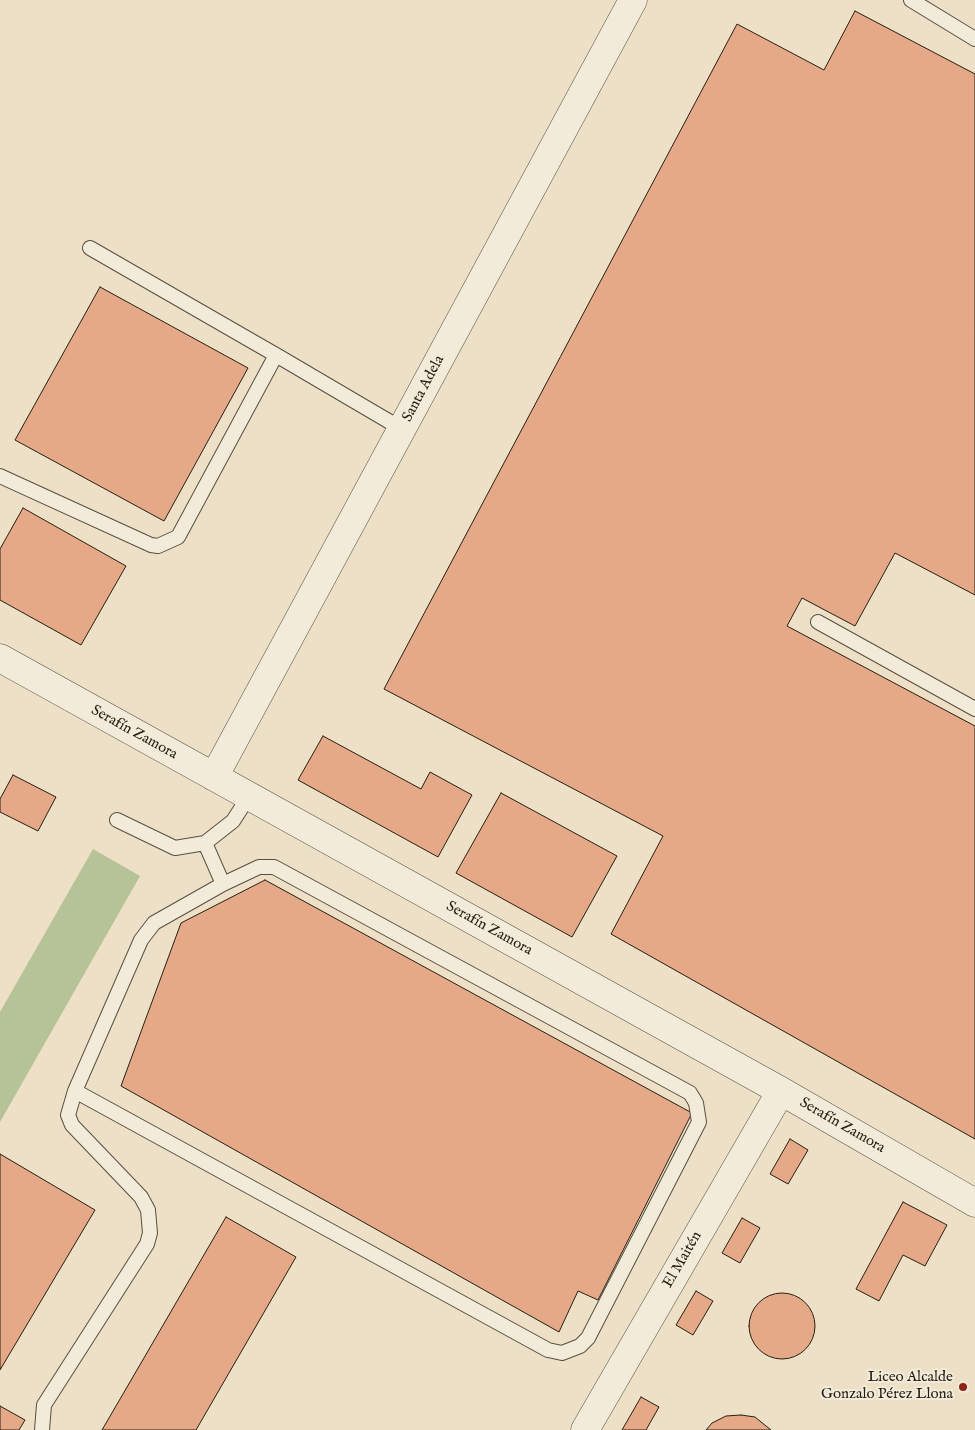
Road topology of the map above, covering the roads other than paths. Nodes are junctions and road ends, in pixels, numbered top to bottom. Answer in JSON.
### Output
{"nodes":[{"id":1,"x":633,"y":0,"type":"edge"},
{"id":2,"x":911,"y":0,"type":"edge"},
{"id":3,"x":975,"y":39,"type":"edge"},
{"id":4,"x":90,"y":248,"type":"dead end"},
{"id":5,"x":276,"y":355,"type":"junction"},
{"id":6,"x":402,"y":429,"type":"junction"},
{"id":7,"x":0,"y":476,"type":"edge"},
{"id":8,"x":818,"y":622,"type":"dead end"},
{"id":9,"x":0,"y":658,"type":"edge"},
{"id":10,"x":975,"y":709,"type":"edge"},
{"id":11,"x":214,"y":777,"type":"junction"},
{"id":12,"x":249,"y":796,"type":"junction"},
{"id":13,"x":117,"y":820,"type":"dead end"},
{"id":14,"x":205,"y":843,"type":"junction"},
{"id":15,"x":223,"y":884,"type":"junction"},
{"id":16,"x":781,"y":1090,"type":"junction"},
{"id":17,"x":75,"y":1091,"type":"junction"},
{"id":18,"x":975,"y":1203,"type":"edge"},
{"id":19,"x":42,"y":1430,"type":"edge"},
{"id":20,"x":585,"y":1430,"type":"edge"}],
"edges":[{"from":1,"to":6,"type":"street","name":"Santa Adela"},
{"from":2,"to":3,"type":"lane"},
{"from":4,"to":5,"type":"lane"},
{"from":5,"to":6,"type":"lane"},
{"from":5,"to":7,"type":"lane"},
{"from":6,"to":11,"type":"street","name":"Santa Adela"},
{"from":8,"to":10,"type":"lane"},
{"from":9,"to":11,"type":"street","name":"Serafín Zamora"},
{"from":11,"to":12,"type":"street","name":"Serafín Zamora"},
{"from":12,"to":14,"type":"lane"},
{"from":12,"to":16,"type":"street","name":"Serafín Zamora"},
{"from":13,"to":14,"type":"lane"},
{"from":14,"to":15,"type":"lane"},
{"from":15,"to":17,"type":"lane"},
{"from":15,"to":17,"type":"lane"},
{"from":16,"to":18,"type":"street","name":"Serafín Zamora"},
{"from":16,"to":20,"type":"street","name":"El Maitén"},
{"from":17,"to":19,"type":"lane"}]}
